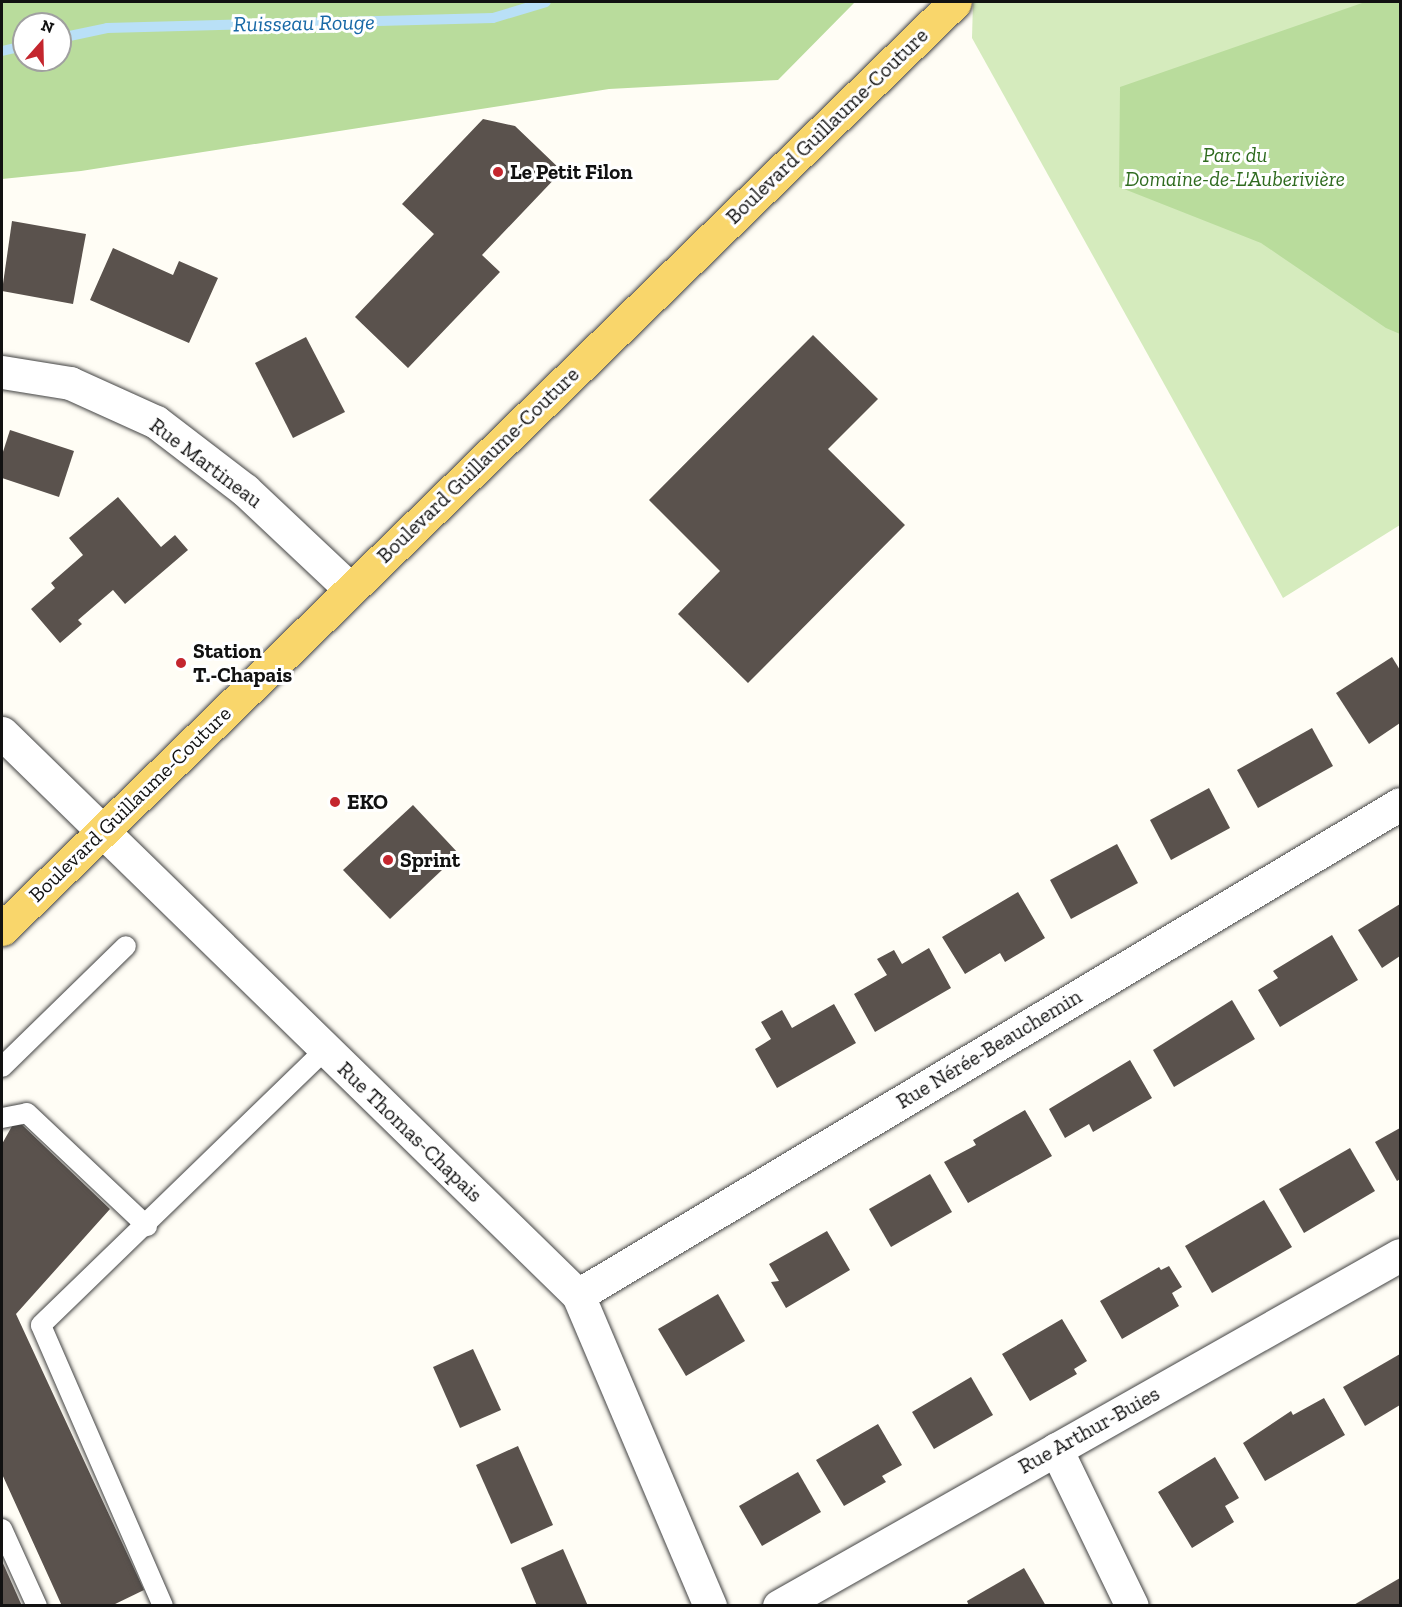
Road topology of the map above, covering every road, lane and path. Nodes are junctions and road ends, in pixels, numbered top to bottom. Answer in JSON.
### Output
{"nodes":[{"id":1,"x":955,"y":2,"type":"edge"},
{"id":2,"x":2,"y":372,"type":"edge"},
{"id":3,"x":350,"y":589,"type":"junction"},
{"id":4,"x":2,"y":733,"type":"edge"},
{"id":5,"x":1401,"y":804,"type":"edge"},
{"id":6,"x":100,"y":832,"type":"junction"},
{"id":7,"x":2,"y":929,"type":"edge"},
{"id":8,"x":126,"y":946,"type":"dead end"},
{"id":9,"x":325,"y":1050,"type":"junction"},
{"id":10,"x":2,"y":1067,"type":"edge"},
{"id":11,"x":2,"y":1119,"type":"edge"},
{"id":12,"x":147,"y":1226,"type":"junction"},
{"id":13,"x":1401,"y":1255,"type":"edge"},
{"id":14,"x":578,"y":1295,"type":"junction"},
{"id":15,"x":1056,"y":1449,"type":"junction"},
{"id":16,"x":2,"y":1529,"type":"edge"},
{"id":17,"x":37,"y":1605,"type":"edge"},
{"id":18,"x":163,"y":1605,"type":"edge"},
{"id":19,"x":710,"y":1605,"type":"edge"},
{"id":20,"x":778,"y":1605,"type":"edge"},
{"id":21,"x":1132,"y":1605,"type":"edge"}],
"edges":[{"from":1,"to":3,"type":"main road","name":"Boulevard Guillaume-Couture"},
{"from":2,"to":3,"type":"street","name":"Rue Martineau"},
{"from":3,"to":6,"type":"main road","name":"Boulevard Guillaume-Couture"},
{"from":4,"to":6,"type":"street","name":"Rue Thomas-Chapais"},
{"from":5,"to":14,"type":"street","name":"Rue Nérée-Beauchemin"},
{"from":6,"to":7,"type":"main road","name":"Boulevard Guillaume-Couture"},
{"from":6,"to":9,"type":"street","name":"Rue Thomas-Chapais"},
{"from":8,"to":10,"type":"lane"},
{"from":9,"to":12,"type":"lane"},
{"from":9,"to":14,"type":"street","name":"Rue Thomas-Chapais"},
{"from":11,"to":12,"type":"lane"},
{"from":12,"to":18,"type":"lane"},
{"from":13,"to":15,"type":"street","name":"Rue Arthur-Buies"},
{"from":14,"to":19,"type":"street","name":"Rue Thomas-Chapais"},
{"from":15,"to":20,"type":"street","name":"Rue Arthur-Buies"},
{"from":15,"to":21,"type":"street"},
{"from":16,"to":17,"type":"lane"}]}
